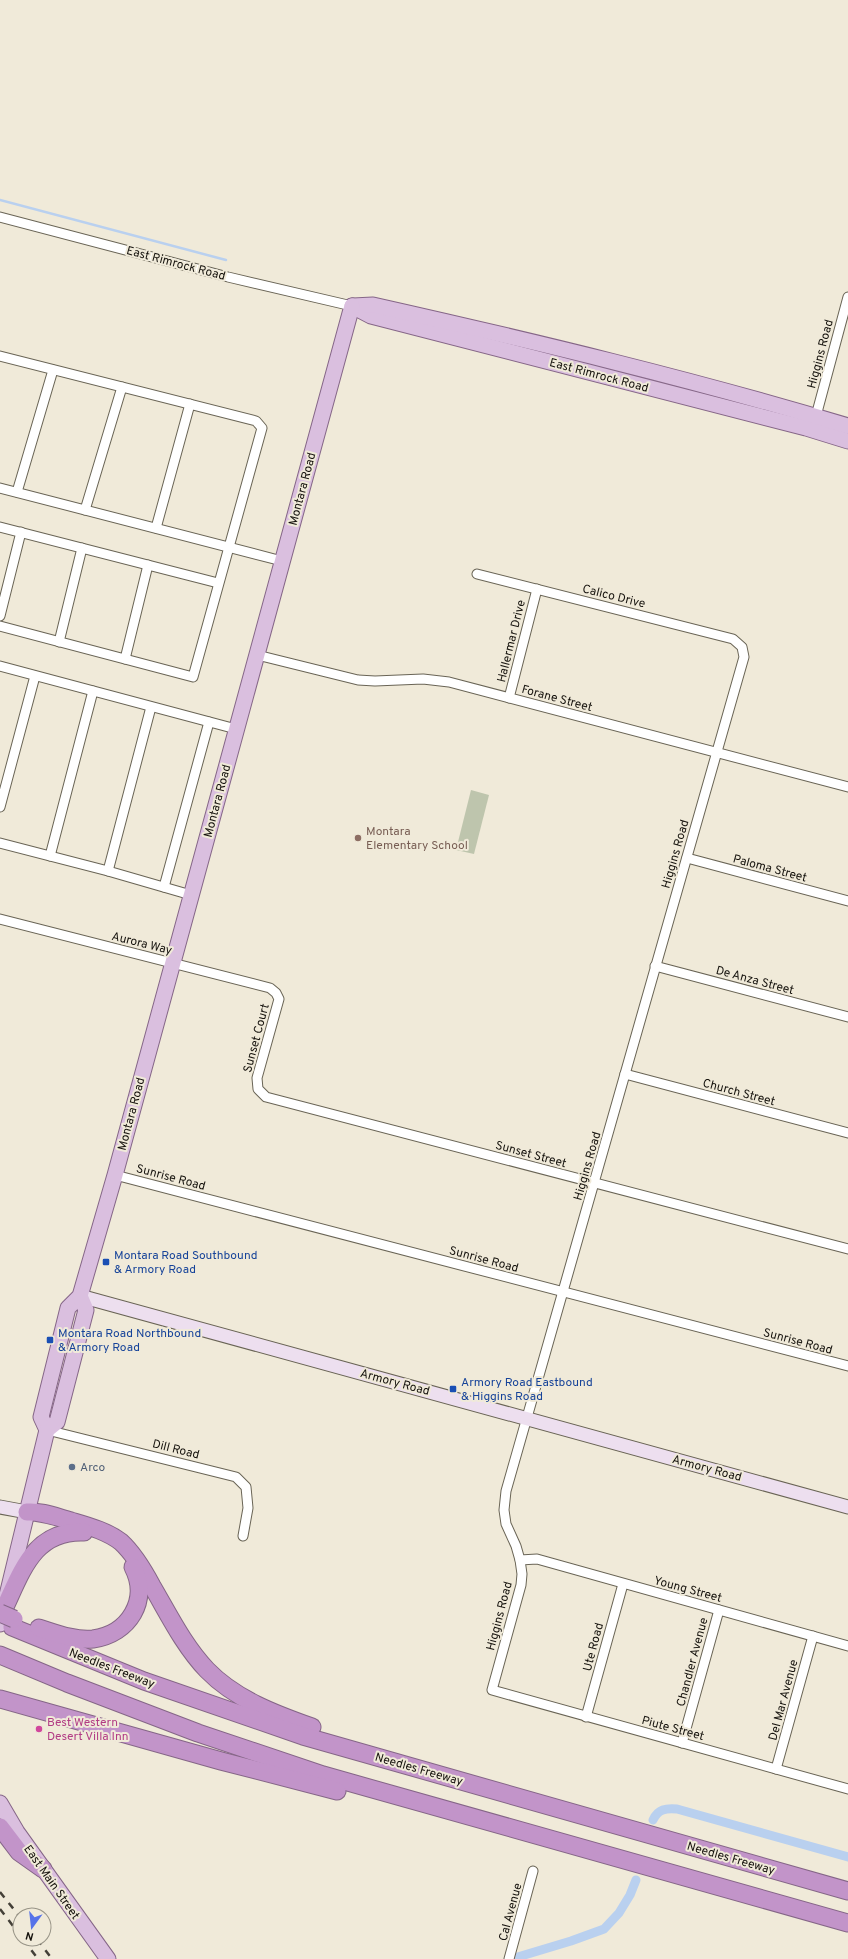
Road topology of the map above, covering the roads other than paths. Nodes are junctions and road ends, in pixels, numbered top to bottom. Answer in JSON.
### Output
{"nodes":[{"id":1,"x":0,"y":217,"type":"edge"},
{"id":2,"x":848,"y":297,"type":"edge"},
{"id":3,"x":352,"y":306,"type":"junction"},
{"id":4,"x":0,"y":356,"type":"edge"},
{"id":5,"x":52,"y":370,"type":"junction"},
{"id":6,"x":122,"y":387,"type":"junction"},
{"id":7,"x":190,"y":404,"type":"junction"},
{"id":8,"x":816,"y":416,"type":"junction"},
{"id":9,"x":848,"y":426,"type":"edge"},
{"id":10,"x":848,"y":441,"type":"edge"},
{"id":11,"x":0,"y":488,"type":"edge"},
{"id":12,"x":17,"y":492,"type":"junction"},
{"id":13,"x":85,"y":510,"type":"junction"},
{"id":14,"x":0,"y":527,"type":"edge"},
{"id":15,"x":156,"y":528,"type":"junction"},
{"id":16,"x":21,"y":532,"type":"junction"},
{"id":17,"x":82,"y":548,"type":"junction"},
{"id":18,"x":229,"y":548,"type":"junction"},
{"id":19,"x":282,"y":562,"type":"junction"},
{"id":20,"x":148,"y":565,"type":"junction"},
{"id":21,"x":477,"y":574,"type":"dead end"},
{"id":22,"x":218,"y":583,"type":"junction"},
{"id":23,"x":537,"y":590,"type":"junction"},
{"id":24,"x":0,"y":616,"type":"edge"},
{"id":25,"x":0,"y":626,"type":"edge"},
{"id":26,"x":59,"y":642,"type":"junction"},
{"id":27,"x":742,"y":647,"type":"joint"},
{"id":28,"x":257,"y":655,"type":"junction"},
{"id":29,"x":125,"y":659,"type":"junction"},
{"id":30,"x":0,"y":666,"type":"edge"},
{"id":31,"x":35,"y":676,"type":"junction"},
{"id":32,"x":93,"y":691,"type":"junction"},
{"id":33,"x":509,"y":698,"type":"junction"},
{"id":34,"x":151,"y":706,"type":"junction"},
{"id":35,"x":209,"y":722,"type":"junction"},
{"id":36,"x":236,"y":729,"type":"junction"},
{"id":37,"x":718,"y":752,"type":"junction"},
{"id":38,"x":848,"y":787,"type":"edge"},
{"id":39,"x":0,"y":807,"type":"edge"},
{"id":40,"x":0,"y":843,"type":"edge"},
{"id":41,"x":50,"y":856,"type":"junction"},
{"id":42,"x":687,"y":858,"type":"junction"},
{"id":43,"x":108,"y":871,"type":"junction"},
{"id":44,"x":164,"y":888,"type":"junction"},
{"id":45,"x":191,"y":895,"type":"junction"},
{"id":46,"x":848,"y":901,"type":"edge"},
{"id":47,"x":0,"y":919,"type":"edge"},
{"id":48,"x":172,"y":963,"type":"junction"},
{"id":49,"x":655,"y":966,"type":"junction"},
{"id":50,"x":276,"y":993,"type":"joint"},
{"id":51,"x":848,"y":1017,"type":"edge"},
{"id":52,"x":625,"y":1074,"type":"junction"},
{"id":53,"x":258,"y":1089,"type":"joint"},
{"id":54,"x":848,"y":1133,"type":"edge"},
{"id":55,"x":114,"y":1175,"type":"junction"},
{"id":56,"x":595,"y":1183,"type":"junction"},
{"id":57,"x":848,"y":1249,"type":"edge"},
{"id":58,"x":564,"y":1291,"type":"junction"},
{"id":59,"x":80,"y":1296,"type":"junction"},
{"id":60,"x":848,"y":1366,"type":"edge"},
{"id":61,"x":527,"y":1419,"type":"junction"},
{"id":62,"x":47,"y":1430,"type":"junction"},
{"id":63,"x":0,"y":1507,"type":"edge"},
{"id":64,"x":848,"y":1508,"type":"edge"},
{"id":65,"x":27,"y":1512,"type":"junction"},
{"id":66,"x":84,"y":1532,"type":"junction"},
{"id":67,"x":243,"y":1536,"type":"dead end"},
{"id":68,"x":520,"y":1560,"type":"junction"},
{"id":69,"x":623,"y":1584,"type":"junction"},
{"id":70,"x":719,"y":1610,"type":"junction"},
{"id":71,"x":5,"y":1619,"type":"edge"},
{"id":72,"x":813,"y":1636,"type":"junction"},
{"id":73,"x":848,"y":1646,"type":"edge"},
{"id":74,"x":2,"y":1656,"type":"edge"},
{"id":75,"x":492,"y":1690,"type":"joint"},
{"id":76,"x":0,"y":1698,"type":"edge"},
{"id":77,"x":586,"y":1717,"type":"junction"},
{"id":78,"x":682,"y":1743,"type":"junction"},
{"id":79,"x":776,"y":1769,"type":"junction"},
{"id":80,"x":465,"y":1782,"type":"junction"},
{"id":81,"x":848,"y":1789,"type":"edge"},
{"id":82,"x":0,"y":1803,"type":"edge"},
{"id":83,"x":0,"y":1826,"type":"edge"},
{"id":84,"x":518,"y":1831,"type":"junction"},
{"id":85,"x":43,"y":1869,"type":"junction"},
{"id":86,"x":533,"y":1871,"type":"dead end"},
{"id":87,"x":848,"y":1891,"type":"edge"},
{"id":88,"x":848,"y":1923,"type":"edge"},
{"id":89,"x":108,"y":1959,"type":"edge"},
{"id":90,"x":509,"y":1959,"type":"edge"}],
"edges":[{"from":1,"to":3,"type":"street","name":"East Rimrock Road"},
{"from":2,"to":8,"type":"street","name":"Higgins Road"},
{"from":3,"to":8,"type":"main road","name":"East Rimrock Road"},
{"from":3,"to":10,"type":"main road","name":"East Rimrock Road"},
{"from":3,"to":19,"type":"main road","name":"Montara Road"},
{"from":4,"to":5,"type":"street"},
{"from":5,"to":6,"type":"street"},
{"from":5,"to":12,"type":"street"},
{"from":6,"to":7,"type":"street"},
{"from":6,"to":13,"type":"street"},
{"from":7,"to":15,"type":"street"},
{"from":7,"to":18,"type":"street"},
{"from":8,"to":9,"type":"main road","name":"East Rimrock Road"},
{"from":11,"to":12,"type":"street"},
{"from":12,"to":13,"type":"street"},
{"from":13,"to":15,"type":"street"},
{"from":14,"to":16,"type":"street"},
{"from":15,"to":18,"type":"street"},
{"from":16,"to":17,"type":"street"},
{"from":16,"to":24,"type":"street"},
{"from":17,"to":20,"type":"street"},
{"from":17,"to":26,"type":"street"},
{"from":18,"to":19,"type":"street"},
{"from":18,"to":22,"type":"street"},
{"from":19,"to":28,"type":"main road","name":"Montara Road"},
{"from":20,"to":22,"type":"street"},
{"from":20,"to":29,"type":"street"},
{"from":21,"to":23,"type":"street","name":"Calico Drive"},
{"from":22,"to":29,"type":"street"},
{"from":23,"to":27,"type":"street","name":"Calico Drive"},
{"from":23,"to":33,"type":"street","name":"Hallermar Drive"},
{"from":25,"to":26,"type":"street"},
{"from":26,"to":29,"type":"street"},
{"from":27,"to":37,"type":"street","name":"Higgins Road"},
{"from":28,"to":33,"type":"street","name":"Forane Street"},
{"from":28,"to":36,"type":"main road","name":"Montara Road"},
{"from":30,"to":31,"type":"street"},
{"from":31,"to":32,"type":"street"},
{"from":31,"to":39,"type":"street"},
{"from":32,"to":34,"type":"street"},
{"from":32,"to":41,"type":"street"},
{"from":33,"to":37,"type":"street","name":"Forane Street"},
{"from":34,"to":35,"type":"street"},
{"from":34,"to":43,"type":"street"},
{"from":35,"to":36,"type":"street"},
{"from":35,"to":44,"type":"street"},
{"from":36,"to":45,"type":"main road","name":"Montara Road"},
{"from":37,"to":38,"type":"street","name":"Forane Street"},
{"from":37,"to":42,"type":"street","name":"Higgins Road"},
{"from":40,"to":41,"type":"street"},
{"from":41,"to":43,"type":"street"},
{"from":42,"to":46,"type":"street","name":"Paloma Street"},
{"from":42,"to":49,"type":"street","name":"Higgins Road"},
{"from":43,"to":44,"type":"street"},
{"from":44,"to":45,"type":"street"},
{"from":45,"to":48,"type":"main road","name":"Montara Road"},
{"from":47,"to":48,"type":"street","name":"Aurora Way"},
{"from":48,"to":50,"type":"street","name":"Aurora Way"},
{"from":48,"to":55,"type":"main road","name":"Montara Road"},
{"from":49,"to":51,"type":"street","name":"De Anza Street"},
{"from":49,"to":52,"type":"street","name":"Higgins Road"},
{"from":50,"to":53,"type":"street","name":"Sunset Court"},
{"from":52,"to":54,"type":"street","name":"Church Street"},
{"from":52,"to":56,"type":"street","name":"Higgins Road"},
{"from":53,"to":56,"type":"street","name":"Sunset Street"},
{"from":55,"to":58,"type":"street","name":"Sunrise Road"},
{"from":55,"to":59,"type":"main road","name":"Montara Road"},
{"from":56,"to":57,"type":"street","name":"Sunset Street"},
{"from":56,"to":58,"type":"street","name":"Higgins Road"},
{"from":58,"to":60,"type":"street","name":"Sunrise Road"},
{"from":58,"to":61,"type":"street","name":"Higgins Road"},
{"from":59,"to":61,"type":"main road","name":"Armory Road"},
{"from":59,"to":62,"type":"main road","name":"Montara Road"},
{"from":61,"to":64,"type":"main road","name":"Armory Road"},
{"from":61,"to":68,"type":"street","name":"Higgins Road"},
{"from":62,"to":65,"type":"main road","name":"Montara Road"},
{"from":62,"to":67,"type":"street","name":"Dill Road"},
{"from":63,"to":65,"type":"main road"},
{"from":65,"to":66,"type":"highway"},
{"from":65,"to":71,"type":"main road"},
{"from":65,"to":80,"type":"highway"},
{"from":66,"to":71,"type":"highway"},
{"from":66,"to":71,"type":"highway"},
{"from":68,"to":69,"type":"street","name":"Young Street"},
{"from":68,"to":75,"type":"street","name":"Higgins Road"},
{"from":69,"to":70,"type":"street","name":"Young Street"},
{"from":69,"to":77,"type":"street","name":"Ute Road"},
{"from":70,"to":72,"type":"street","name":"Young Street"},
{"from":70,"to":78,"type":"street","name":"Chandler Avenue"},
{"from":71,"to":80,"type":"highway","name":"Needles Freeway"},
{"from":72,"to":73,"type":"street","name":"Young Street"},
{"from":72,"to":79,"type":"street","name":"Del Mar Avenue"},
{"from":74,"to":84,"type":"highway"},
{"from":75,"to":77,"type":"street","name":"Piute Street"},
{"from":76,"to":84,"type":"highway"},
{"from":77,"to":78,"type":"street","name":"Piute Street"},
{"from":78,"to":79,"type":"street","name":"Piute Street"},
{"from":79,"to":81,"type":"street","name":"Piute Street"},
{"from":80,"to":87,"type":"highway","name":"Needles Freeway"},
{"from":82,"to":85,"type":"main road","name":"East Main Street"},
{"from":83,"to":85,"type":"highway"},
{"from":84,"to":88,"type":"highway"},
{"from":85,"to":89,"type":"main road","name":"East Main Street"},
{"from":86,"to":90,"type":"street","name":"Cal Avenue"}]}
